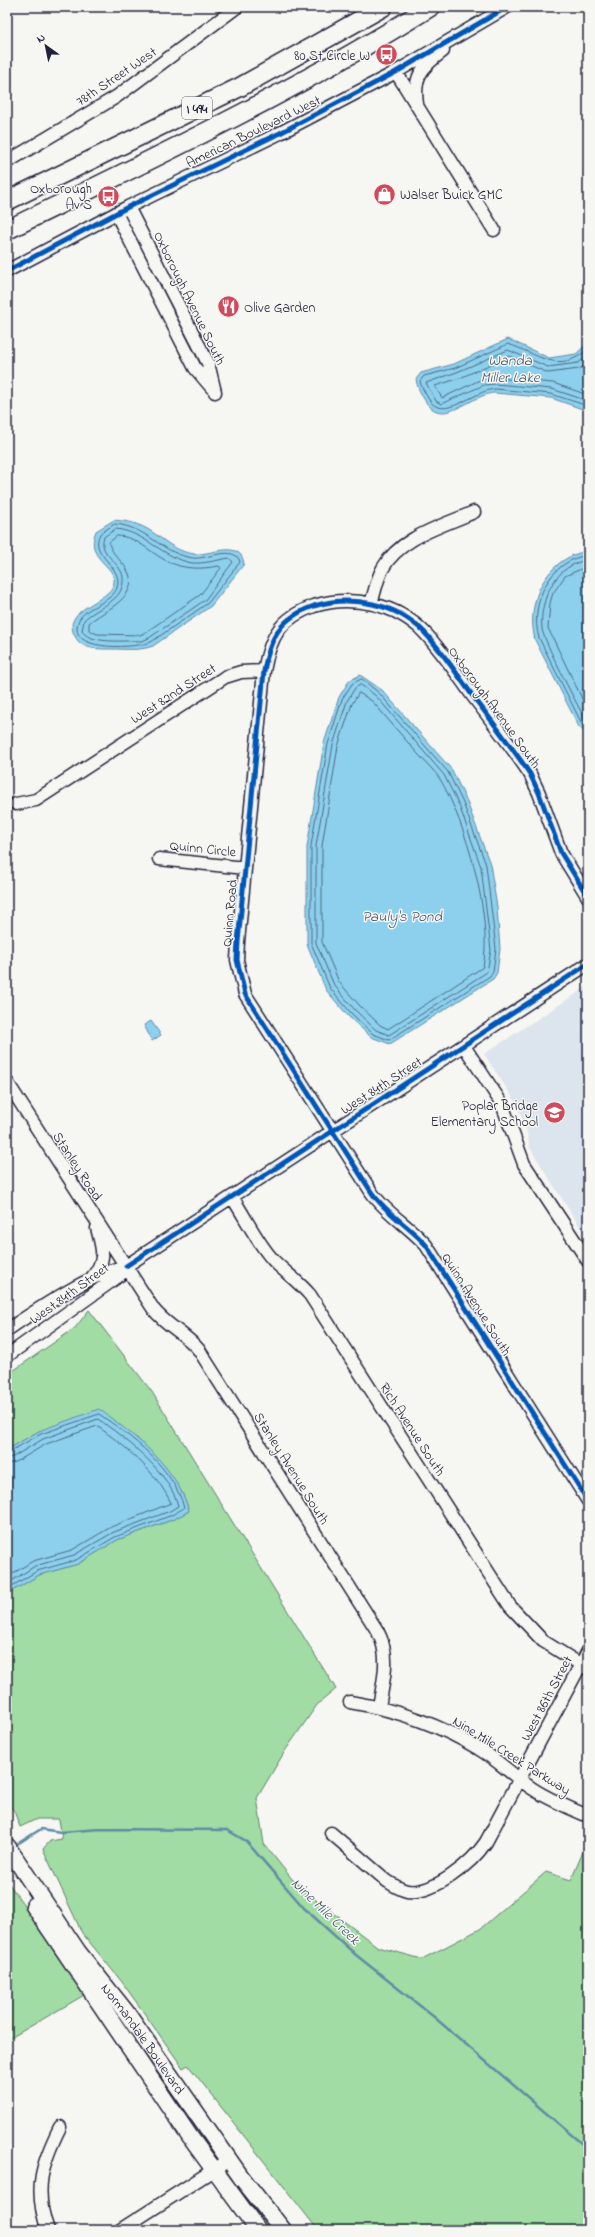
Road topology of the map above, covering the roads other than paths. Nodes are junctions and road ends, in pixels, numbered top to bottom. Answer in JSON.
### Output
{"nodes":[{"id":1,"x":236,"y":7,"type":"edge"},
{"id":2,"x":383,"y":7,"type":"edge"},
{"id":3,"x":430,"y":7,"type":"edge"},
{"id":4,"x":507,"y":7,"type":"edge"},
{"id":5,"x":487,"y":19,"type":"junction"},
{"id":6,"x":396,"y":72,"type":"junction"},
{"id":7,"x":418,"y":107,"type":"junction"},
{"id":8,"x":7,"y":162,"type":"edge"},
{"id":9,"x":7,"y":201,"type":"edge"},
{"id":10,"x":128,"y":206,"type":"junction"},
{"id":11,"x":116,"y":213,"type":"junction"},
{"id":12,"x":7,"y":230,"type":"edge"},
{"id":13,"x":494,"y":230,"type":"dead end"},
{"id":14,"x":7,"y":271,"type":"edge"},
{"id":15,"x":474,"y":512,"type":"dead end"},
{"id":16,"x":372,"y":603,"type":"junction"},
{"id":17,"x":264,"y":671,"type":"junction"},
{"id":18,"x":16,"y":804,"type":"dead end"},
{"id":19,"x":158,"y":859,"type":"dead end"},
{"id":20,"x":245,"y":868,"type":"junction"},
{"id":21,"x":588,"y":897,"type":"edge"},
{"id":22,"x":588,"y":964,"type":"edge"},
{"id":23,"x":464,"y":1046,"type":"junction"},
{"id":24,"x":7,"y":1082,"type":"edge"},
{"id":25,"x":332,"y":1132,"type":"junction"},
{"id":26,"x":232,"y":1197,"type":"junction"},
{"id":27,"x":95,"y":1219,"type":"junction"},
{"id":28,"x":588,"y":1261,"type":"edge"},
{"id":29,"x":126,"y":1266,"type":"junction"},
{"id":30,"x":89,"y":1281,"type":"junction"},
{"id":31,"x":7,"y":1330,"type":"edge"},
{"id":32,"x":7,"y":1356,"type":"edge"},
{"id":33,"x":588,"y":1501,"type":"edge"},
{"id":34,"x":588,"y":1651,"type":"edge"},
{"id":35,"x":584,"y":1667,"type":"edge"},
{"id":36,"x":350,"y":1702,"type":"dead end"},
{"id":37,"x":379,"y":1707,"type":"junction"},
{"id":38,"x":520,"y":1779,"type":"junction"},
{"id":39,"x":588,"y":1816,"type":"edge"},
{"id":40,"x":331,"y":1833,"type":"dead end"},
{"id":41,"x":7,"y":1846,"type":"edge"},
{"id":42,"x":11,"y":1864,"type":"edge"},
{"id":43,"x":60,"y":2127,"type":"dead end"},
{"id":44,"x":229,"y":2160,"type":"junction"},
{"id":45,"x":214,"y":2170,"type":"junction"},
{"id":46,"x":48,"y":2230,"type":"edge"},
{"id":47,"x":120,"y":2230,"type":"edge"},
{"id":48,"x":258,"y":2230,"type":"edge"},
{"id":49,"x":283,"y":2230,"type":"edge"}],
"edges":[{"from":1,"to":8,"type":"street","name":"78th Street West"},
{"from":2,"to":9,"type":"highway","number":"I 494"},
{"from":3,"to":12,"type":"highway","number":"I 494"},
{"from":4,"to":5,"type":"street","name":"American Boulevard West"},
{"from":5,"to":6,"type":"street","name":"American Boulevard West"},
{"from":5,"to":7,"type":"street"},
{"from":6,"to":7,"type":"street"},
{"from":6,"to":10,"type":"street","name":"American Boulevard West"},
{"from":7,"to":13,"type":"street"},
{"from":10,"to":11,"type":"street","name":"American Boulevard West"},
{"from":10,"to":11,"type":"street","name":"Oxborough Avenue South"},
{"from":11,"to":14,"type":"street","name":"American Boulevard West"},
{"from":15,"to":16,"type":"street"},
{"from":16,"to":17,"type":"street"},
{"from":16,"to":21,"type":"street","name":"Oxborough Avenue South"},
{"from":17,"to":18,"type":"street","name":"West 82nd Street"},
{"from":17,"to":20,"type":"street","name":"Quinn Road"},
{"from":19,"to":20,"type":"street","name":"Quinn Circle"},
{"from":20,"to":25,"type":"street","name":"Quinn Road"},
{"from":22,"to":23,"type":"street","name":"West 84th Street"},
{"from":23,"to":25,"type":"street","name":"West 84th Street"},
{"from":23,"to":28,"type":"street"},
{"from":24,"to":27,"type":"street","name":"Stanley Road"},
{"from":25,"to":26,"type":"street","name":"West 84th Street"},
{"from":25,"to":33,"type":"street","name":"Quinn Avenue South"},
{"from":26,"to":29,"type":"street","name":"West 84th Street"},
{"from":26,"to":35,"type":"street","name":"Rich Avenue South"},
{"from":27,"to":29,"type":"street","name":"Stanley Road"},
{"from":27,"to":30,"type":"street"},
{"from":29,"to":30,"type":"street","name":"West 84th Street"},
{"from":29,"to":32,"type":"street","name":"West 84th Street"},
{"from":29,"to":37,"type":"street","name":"Stanley Avenue South"},
{"from":30,"to":31,"type":"street","name":"West 84th Street"},
{"from":34,"to":35,"type":"street","name":"West 86th Street"},
{"from":35,"to":38,"type":"street","name":"West 86th Street"},
{"from":36,"to":37,"type":"street","name":"Nine Mile Creek Parkway"},
{"from":37,"to":38,"type":"street","name":"Nine Mile Creek Parkway"},
{"from":38,"to":39,"type":"street","name":"Nine Mile Creek Parkway"},
{"from":38,"to":40,"type":"street","name":"West 86th Street"},
{"from":41,"to":42,"type":"main road","name":"Normandale Boulevard"},
{"from":42,"to":44,"type":"main road","name":"Normandale Boulevard"},
{"from":42,"to":45,"type":"main road","name":"Normandale Boulevard"},
{"from":43,"to":46,"type":"street"},
{"from":44,"to":45,"type":"street"},
{"from":44,"to":49,"type":"main road","name":"Normandale Boulevard"},
{"from":45,"to":47,"type":"street"},
{"from":45,"to":48,"type":"main road","name":"Normandale Boulevard"}]}
